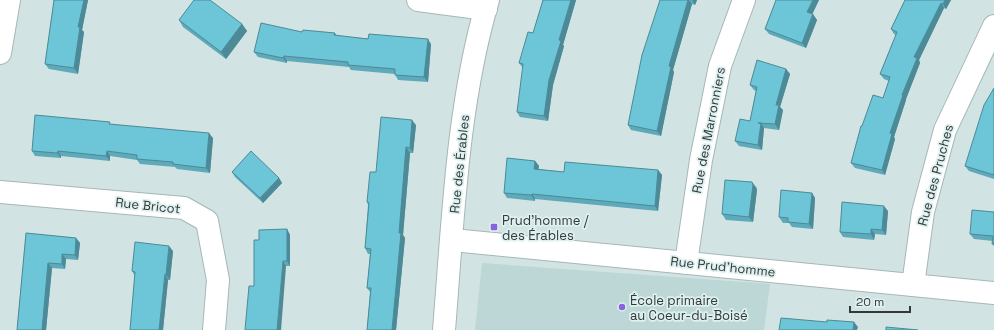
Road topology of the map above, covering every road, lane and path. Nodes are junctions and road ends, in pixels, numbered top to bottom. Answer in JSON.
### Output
{"nodes":[{"id":1,"x":9,"y":0,"type":"edge"},
{"id":2,"x":418,"y":0,"type":"edge"},
{"id":3,"x":744,"y":0,"type":"edge"},
{"id":4,"x":487,"y":4,"type":"edge"},
{"id":5,"x":994,"y":26,"type":"edge"},
{"id":6,"x":0,"y":54,"type":"edge"},
{"id":7,"x":0,"y":192,"type":"edge"},
{"id":8,"x":452,"y":240,"type":"junction"},
{"id":9,"x":686,"y":263,"type":"junction"},
{"id":10,"x":913,"y":285,"type":"junction"},
{"id":11,"x":994,"y":293,"type":"edge"},
{"id":12,"x":214,"y":330,"type":"edge"},
{"id":13,"x":444,"y":330,"type":"edge"}],
"edges":[{"from":1,"to":6,"type":"street"},
{"from":2,"to":4,"type":"street"},
{"from":3,"to":9,"type":"street","name":"Rue des Marronniers"},
{"from":4,"to":8,"type":"street","name":"Rue des Érables"},
{"from":5,"to":10,"type":"street","name":"Rue des Pruches"},
{"from":7,"to":12,"type":"street","name":"Rue Bricot"},
{"from":8,"to":9,"type":"street","name":"Rue Prud'homme"},
{"from":8,"to":13,"type":"street","name":"Rue des Érables"},
{"from":9,"to":10,"type":"street","name":"Rue Prud'homme"},
{"from":10,"to":11,"type":"street","name":"Rue Prud'homme"}]}
